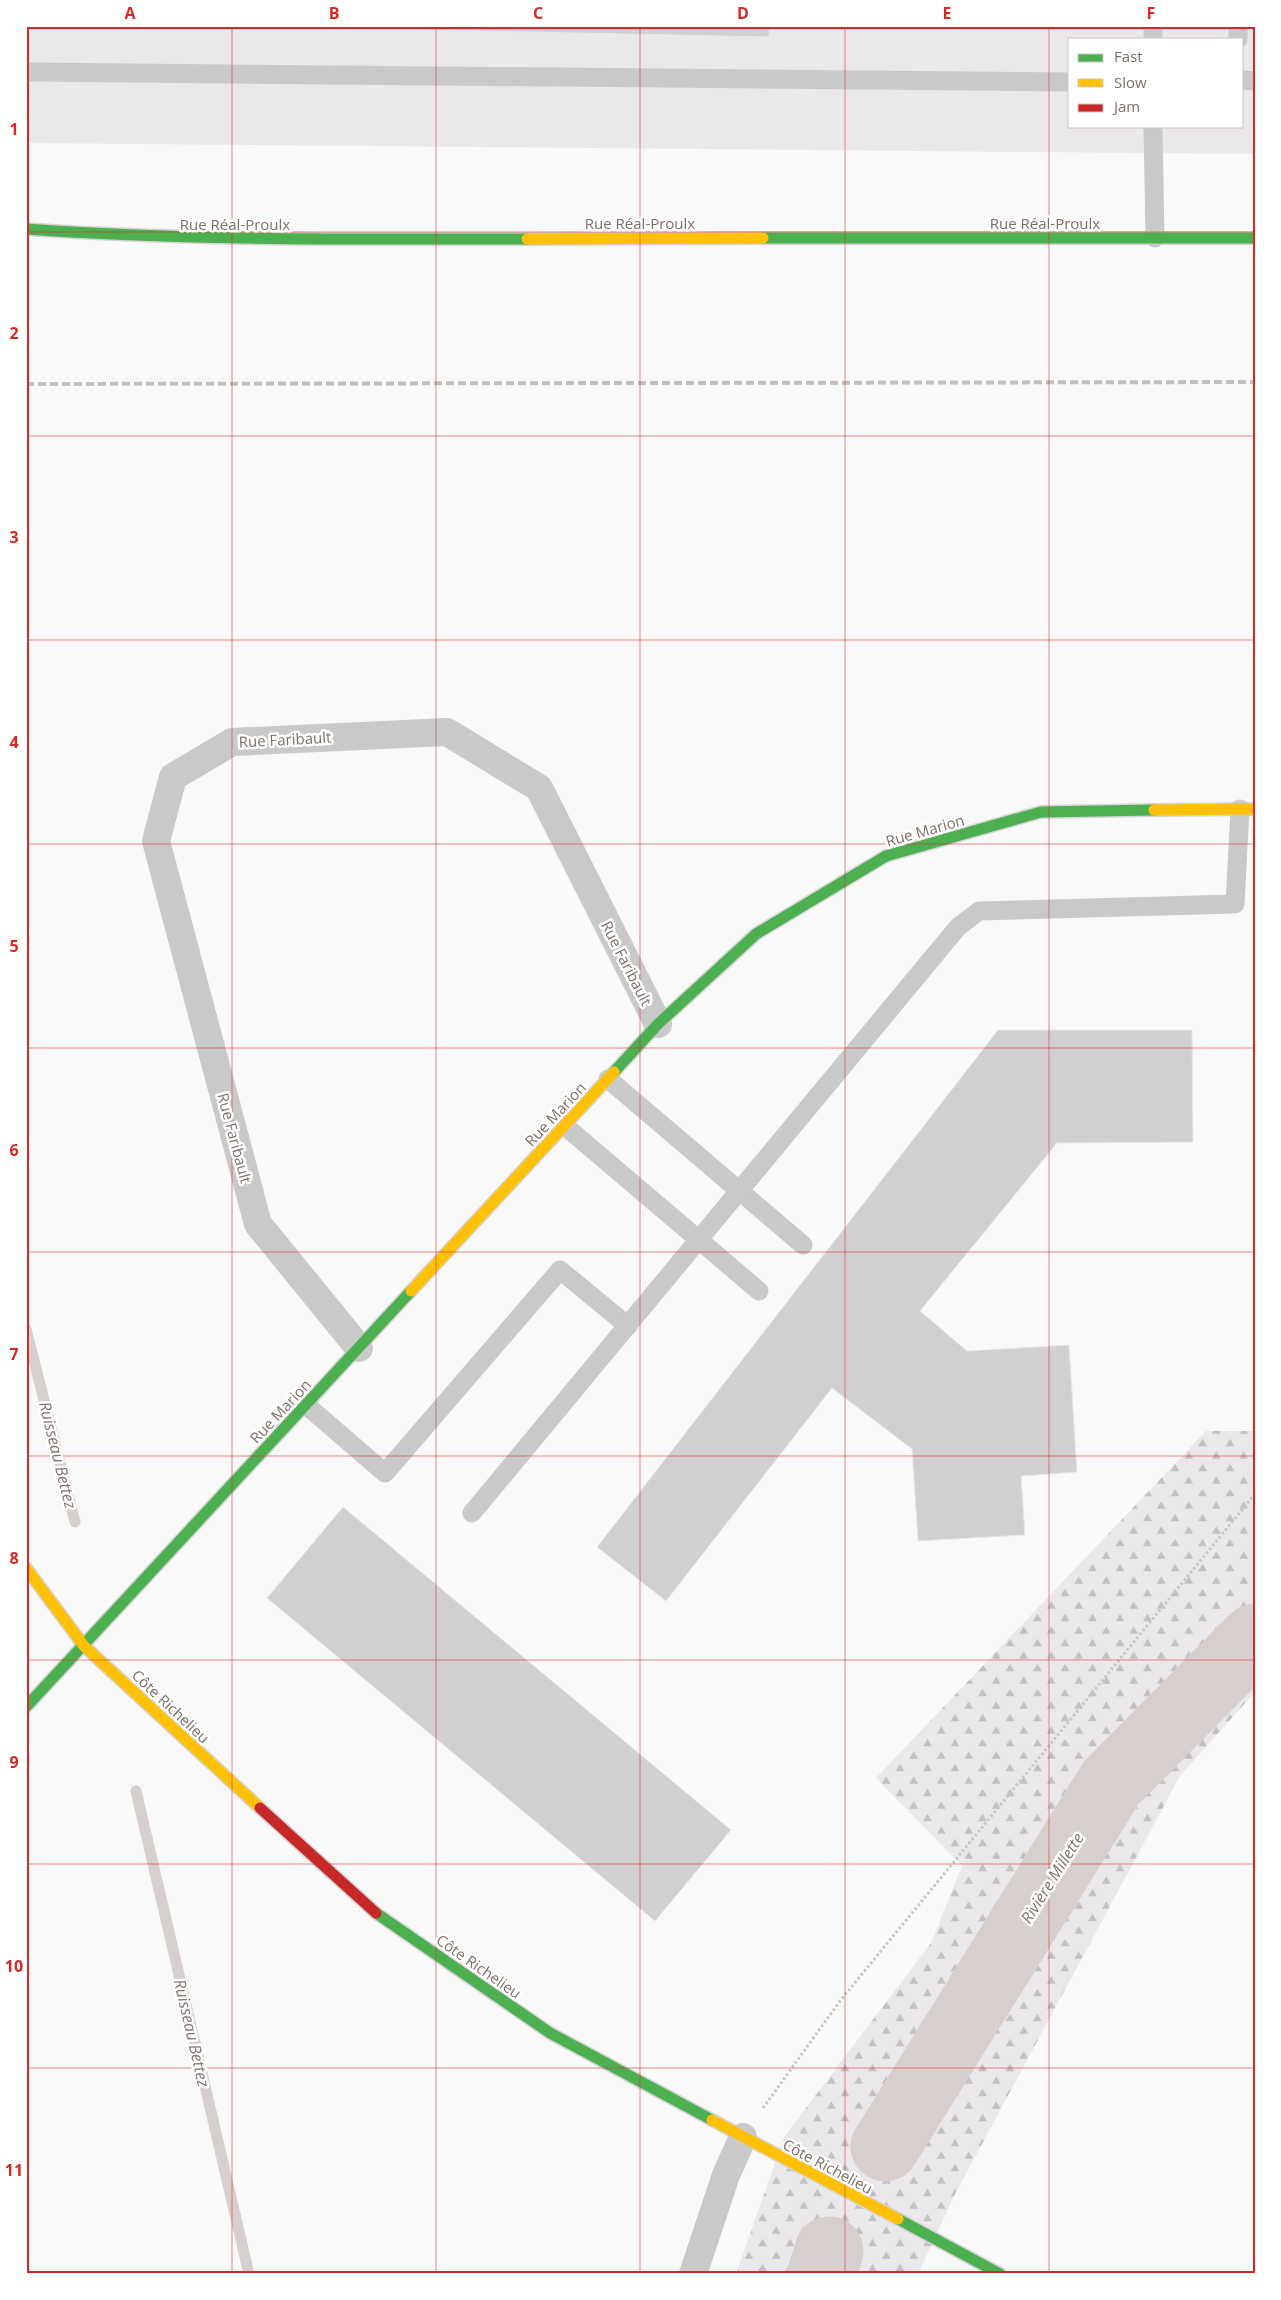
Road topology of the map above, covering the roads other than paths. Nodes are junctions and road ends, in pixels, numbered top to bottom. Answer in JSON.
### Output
{"nodes":[{"id":1,"x":26,"y":72,"type":"edge"},
{"id":2,"x":1068,"y":82,"type":"edge"},
{"id":3,"x":1153,"y":128,"type":"edge"},
{"id":4,"x":26,"y":229,"type":"edge"},
{"id":5,"x":1155,"y":238,"type":"junction"},
{"id":6,"x":1255,"y":238,"type":"edge"},
{"id":7,"x":1248,"y":809,"type":"edge"},
{"id":8,"x":658,"y":1024,"type":"junction"},
{"id":9,"x":608,"y":1079,"type":"junction"},
{"id":10,"x":565,"y":1126,"type":"junction"},
{"id":11,"x":740,"y":1192,"type":"junction"},
{"id":12,"x":699,"y":1240,"type":"junction"},
{"id":13,"x":803,"y":1245,"type":"dead end"},
{"id":14,"x":759,"y":1291,"type":"dead end"},
{"id":15,"x":628,"y":1326,"type":"junction"},
{"id":16,"x":359,"y":1348,"type":"junction"},
{"id":17,"x":306,"y":1405,"type":"junction"},
{"id":18,"x":472,"y":1513,"type":"dead end"},
{"id":19,"x":26,"y":1568,"type":"edge"},
{"id":20,"x":84,"y":1646,"type":"junction"},
{"id":21,"x":26,"y":1707,"type":"edge"},
{"id":22,"x":743,"y":2137,"type":"junction"},
{"id":23,"x":693,"y":2274,"type":"edge"},
{"id":24,"x":1000,"y":2274,"type":"edge"}],
"edges":[{"from":1,"to":2,"type":"lane"},
{"from":3,"to":5,"type":"lane"},
{"from":4,"to":5,"type":"street","name":"Rue Réal-Proulx"},
{"from":5,"to":6,"type":"street","name":"Rue Réal-Proulx"},
{"from":7,"to":8,"type":"street","name":"Rue Marion"},
{"from":7,"to":11,"type":"lane"},
{"from":8,"to":9,"type":"street","name":"Rue Marion"},
{"from":8,"to":16,"type":"street","name":"Rue Faribault"},
{"from":9,"to":10,"type":"street","name":"Rue Marion"},
{"from":9,"to":11,"type":"lane"},
{"from":10,"to":12,"type":"lane"},
{"from":10,"to":16,"type":"street","name":"Rue Marion"},
{"from":11,"to":12,"type":"lane"},
{"from":11,"to":13,"type":"lane"},
{"from":12,"to":14,"type":"lane"},
{"from":12,"to":15,"type":"lane"},
{"from":15,"to":17,"type":"lane"},
{"from":15,"to":18,"type":"lane"},
{"from":16,"to":17,"type":"street","name":"Rue Marion"},
{"from":17,"to":20,"type":"street","name":"Rue Marion"},
{"from":19,"to":20,"type":"street","name":"Côte Richelieu"},
{"from":20,"to":21,"type":"street","name":"Rue Marion"},
{"from":20,"to":22,"type":"street","name":"Côte Richelieu"},
{"from":22,"to":23,"type":"street"},
{"from":22,"to":24,"type":"street","name":"Côte Richelieu"}]}
